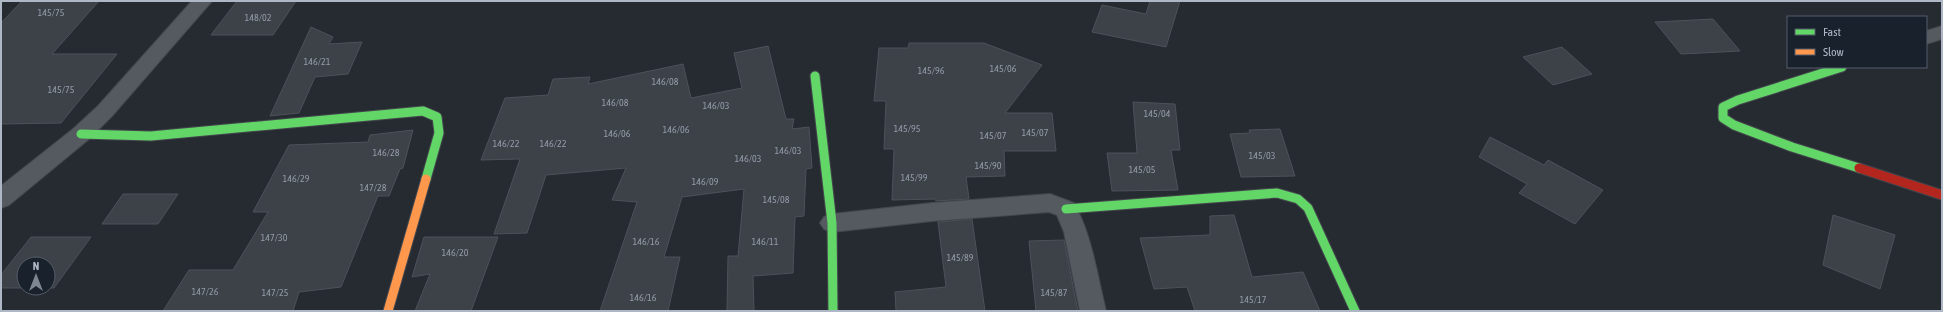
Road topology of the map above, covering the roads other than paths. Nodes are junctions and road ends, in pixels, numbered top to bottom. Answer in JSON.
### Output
{"nodes":[{"id":1,"x":203,"y":1,"type":"edge"},
{"id":2,"x":1942,"y":32,"type":"edge"},
{"id":3,"x":1927,"y":38,"type":"edge"},
{"id":4,"x":1839,"y":68,"type":"edge"},
{"id":5,"x":815,"y":76,"type":"dead end"},
{"id":6,"x":81,"y":134,"type":"junction"},
{"id":7,"x":1942,"y":195,"type":"edge"},
{"id":8,"x":1,"y":199,"type":"edge"},
{"id":9,"x":1066,"y":209,"type":"junction"},
{"id":10,"x":832,"y":224,"type":"junction"},
{"id":11,"x":388,"y":311,"type":"edge"},
{"id":12,"x":833,"y":311,"type":"edge"},
{"id":13,"x":1093,"y":311,"type":"edge"},
{"id":14,"x":1355,"y":311,"type":"edge"}],
"edges":[{"from":1,"to":6,"type":"street"},
{"from":2,"to":3,"type":"street"},
{"from":4,"to":7,"type":"street"},
{"from":5,"to":10,"type":"street"},
{"from":6,"to":8,"type":"street"},
{"from":6,"to":11,"type":"street"},
{"from":9,"to":10,"type":"street"},
{"from":9,"to":13,"type":"street"},
{"from":9,"to":14,"type":"street"},
{"from":10,"to":12,"type":"street"}]}
